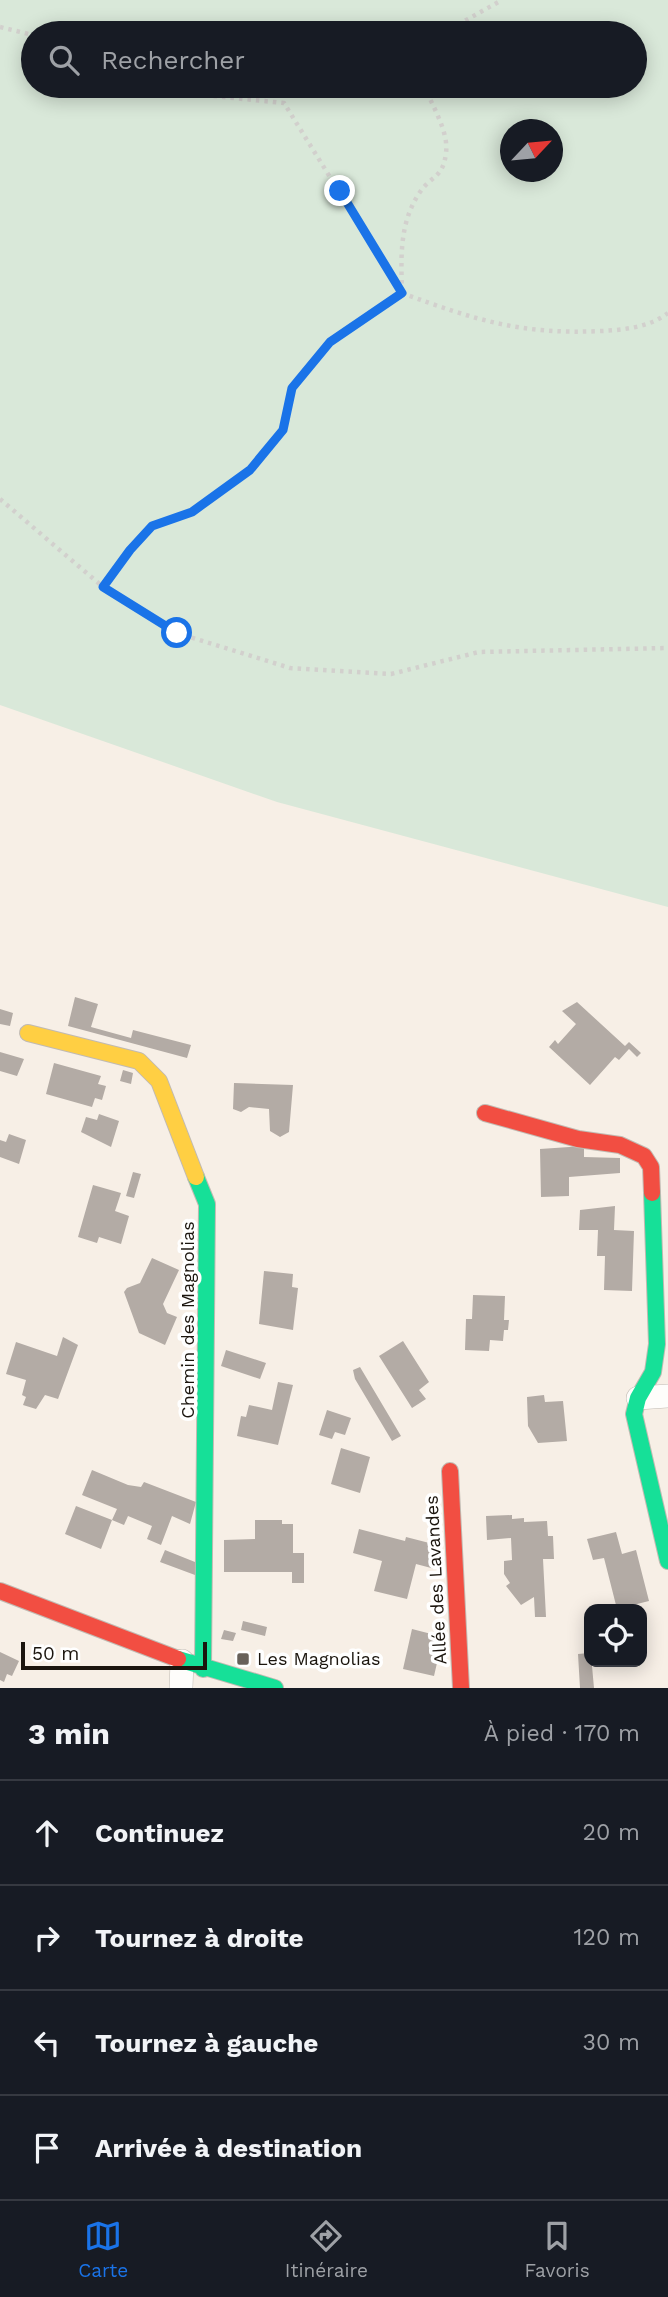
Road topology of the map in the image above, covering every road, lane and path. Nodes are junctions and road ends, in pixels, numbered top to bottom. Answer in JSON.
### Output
{"nodes":[{"id":1,"x":502,"y":0,"type":"edge"},
{"id":2,"x":464,"y":21,"type":"edge"},
{"id":3,"x":0,"y":27,"type":"edge"},
{"id":4,"x":21,"y":32,"type":"edge"},
{"id":5,"x":234,"y":98,"type":"edge"},
{"id":6,"x":429,"y":98,"type":"edge"},
{"id":7,"x":402,"y":293,"type":"junction"},
{"id":8,"x":668,"y":313,"type":"edge"},
{"id":9,"x":0,"y":499,"type":"edge"},
{"id":10,"x":103,"y":587,"type":"junction"},
{"id":11,"x":668,"y":649,"type":"edge"},
{"id":12,"x":28,"y":1033,"type":"dead end"},
{"id":13,"x":485,"y":1113,"type":"dead end"},
{"id":14,"x":668,"y":1396,"type":"edge"},
{"id":15,"x":638,"y":1398,"type":"junction"},
{"id":16,"x":450,"y":1471,"type":"dead end"},
{"id":17,"x":668,"y":1561,"type":"edge"},
{"id":18,"x":0,"y":1591,"type":"edge"},
{"id":19,"x":192,"y":1665,"type":"junction"},
{"id":20,"x":181,"y":1688,"type":"edge"},
{"id":21,"x":275,"y":1688,"type":"edge"},
{"id":22,"x":461,"y":1688,"type":"edge"}],
"edges":[{"from":1,"to":2,"type":"path"},
{"from":3,"to":4,"type":"path"},
{"from":5,"to":7,"type":"path"},
{"from":6,"to":7,"type":"path"},
{"from":7,"to":8,"type":"path"},
{"from":7,"to":10,"type":"path"},
{"from":9,"to":10,"type":"path"},
{"from":10,"to":11,"type":"path"},
{"from":12,"to":19,"type":"street","name":"Chemin des Magnolias"},
{"from":13,"to":15,"type":"street"},
{"from":14,"to":15,"type":"street"},
{"from":15,"to":17,"type":"street"},
{"from":16,"to":22,"type":"street","name":"Allée des Lavandes"},
{"from":18,"to":19,"type":"street"},
{"from":19,"to":20,"type":"street"},
{"from":19,"to":21,"type":"street"}]}
